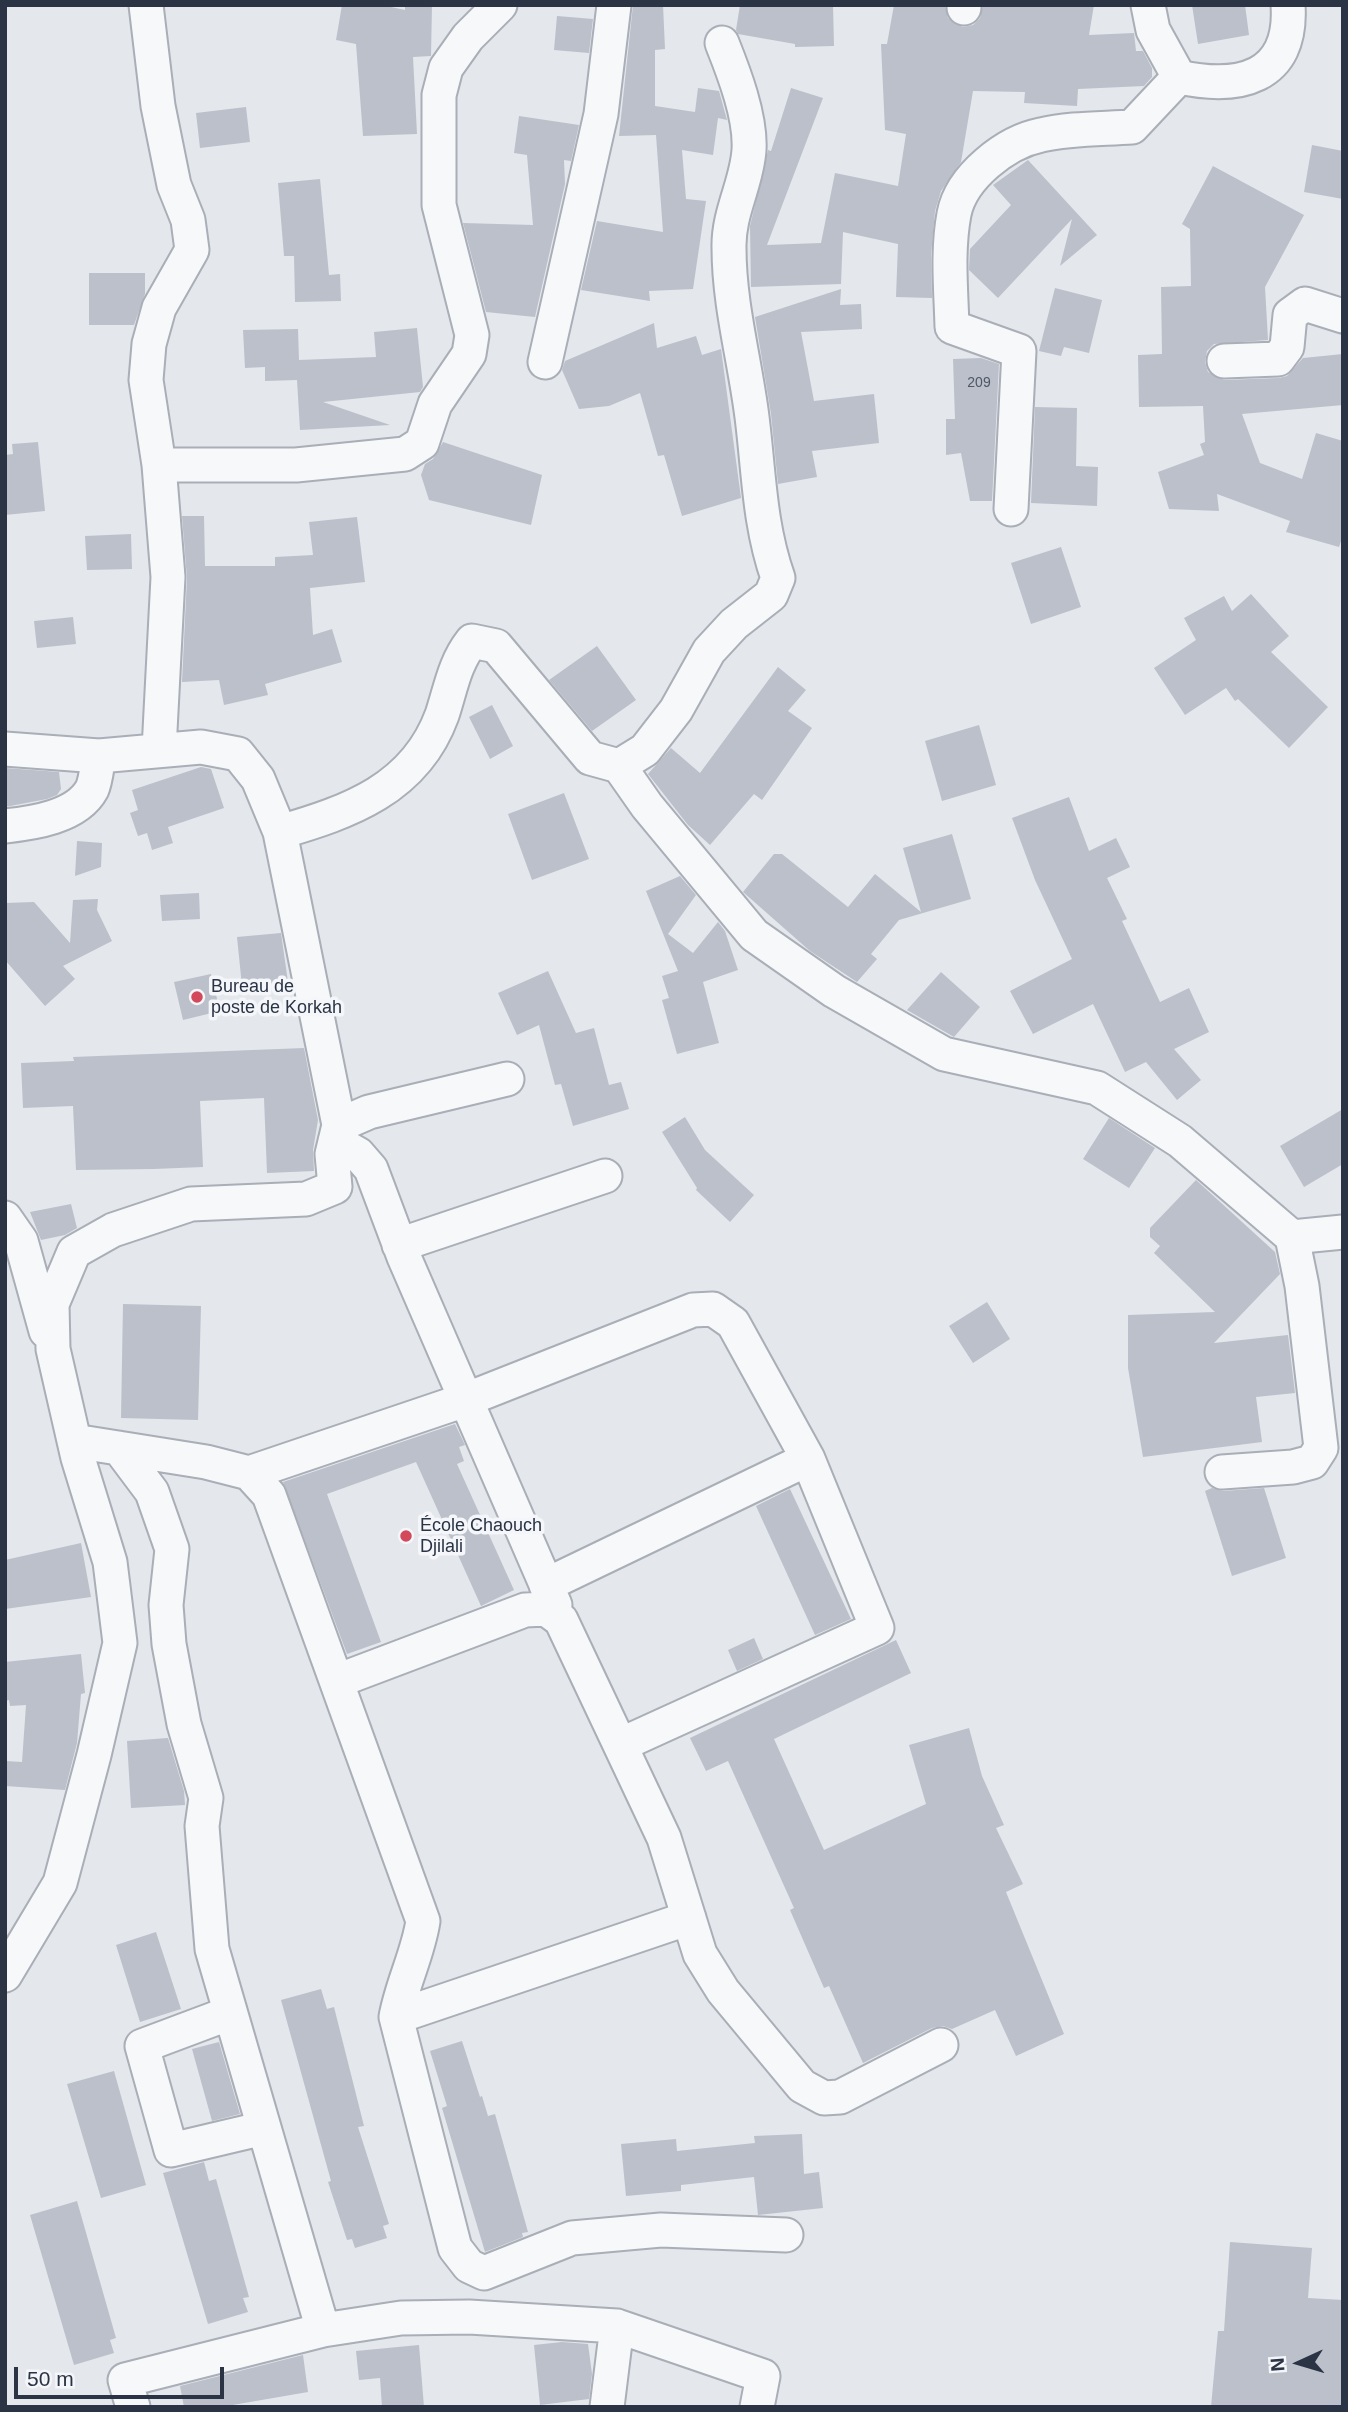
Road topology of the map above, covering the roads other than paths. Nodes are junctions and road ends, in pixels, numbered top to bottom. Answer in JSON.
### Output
{"nodes":[{"id":1,"x":146,"y":5,"type":"edge"},
{"id":2,"x":500,"y":5,"type":"edge"},
{"id":3,"x":614,"y":5,"type":"edge"},
{"id":4,"x":1148,"y":5,"type":"edge"},
{"id":5,"x":1288,"y":5,"type":"edge"},
{"id":6,"x":722,"y":43,"type":"dead end"},
{"id":7,"x":1179,"y":78,"type":"junction"},
{"id":8,"x":1343,"y":316,"type":"edge"},
{"id":9,"x":1224,"y":361,"type":"dead end"},
{"id":10,"x":545,"y":362,"type":"dead end"},
{"id":11,"x":159,"y":464,"type":"junction"},
{"id":12,"x":1011,"y":509,"type":"dead end"},
{"id":13,"x":5,"y":749,"type":"edge"},
{"id":14,"x":159,"y":750,"type":"junction"},
{"id":15,"x":99,"y":756,"type":"junction"},
{"id":16,"x":619,"y":765,"type":"junction"},
{"id":17,"x":5,"y":826,"type":"edge"},
{"id":18,"x":280,"y":832,"type":"junction"},
{"id":19,"x":507,"y":1079,"type":"dead end"},
{"id":20,"x":337,"y":1133,"type":"junction"},
{"id":21,"x":605,"y":1176,"type":"dead end"},
{"id":22,"x":5,"y":1218,"type":"edge"},
{"id":23,"x":1343,"y":1232,"type":"edge"},
{"id":24,"x":1292,"y":1237,"type":"junction"},
{"id":25,"x":399,"y":1245,"type":"junction"},
{"id":26,"x":64,"y":1394,"type":"junction"},
{"id":27,"x":465,"y":1400,"type":"junction"},
{"id":28,"x":74,"y":1441,"type":"junction"},
{"id":29,"x":119,"y":1448,"type":"junction"},
{"id":30,"x":808,"y":1459,"type":"junction"},
{"id":31,"x":1222,"y":1472,"type":"dead end"},
{"id":32,"x":249,"y":1473,"type":"junction"},
{"id":33,"x":546,"y":1585,"type":"junction"},
{"id":34,"x":561,"y":1620,"type":"junction"},
{"id":35,"x":337,"y":1681,"type":"junction"},
{"id":36,"x":620,"y":1745,"type":"junction"},
{"id":37,"x":689,"y":1918,"type":"junction"},
{"id":38,"x":5,"y":1975,"type":"edge"},
{"id":39,"x":230,"y":2013,"type":"junction"},
{"id":40,"x":396,"y":2017,"type":"junction"},
{"id":41,"x":941,"y":2045,"type":"dead end"},
{"id":42,"x":264,"y":2128,"type":"junction"},
{"id":43,"x":786,"y":2235,"type":"dead end"},
{"id":44,"x":617,"y":2326,"type":"junction"},
{"id":45,"x":323,"y":2330,"type":"junction"},
{"id":46,"x":133,"y":2407,"type":"edge"},
{"id":47,"x":607,"y":2407,"type":"edge"},
{"id":48,"x":757,"y":2407,"type":"edge"}],
"edges":[{"from":1,"to":11,"type":"street"},
{"from":2,"to":11,"type":"street"},
{"from":3,"to":10,"type":"street"},
{"from":4,"to":7,"type":"street"},
{"from":5,"to":7,"type":"street"},
{"from":6,"to":16,"type":"street"},
{"from":7,"to":12,"type":"street"},
{"from":8,"to":9,"type":"street"},
{"from":11,"to":14,"type":"street"},
{"from":13,"to":15,"type":"street"},
{"from":14,"to":15,"type":"street"},
{"from":14,"to":18,"type":"street"},
{"from":15,"to":17,"type":"street"},
{"from":16,"to":18,"type":"street"},
{"from":16,"to":24,"type":"street"},
{"from":18,"to":20,"type":"street"},
{"from":19,"to":20,"type":"street"},
{"from":20,"to":25,"type":"street"},
{"from":20,"to":26,"type":"street"},
{"from":21,"to":25,"type":"street"},
{"from":22,"to":26,"type":"street"},
{"from":23,"to":24,"type":"street"},
{"from":24,"to":31,"type":"street"},
{"from":25,"to":27,"type":"street"},
{"from":26,"to":28,"type":"street"},
{"from":27,"to":30,"type":"street"},
{"from":27,"to":32,"type":"street"},
{"from":27,"to":33,"type":"street"},
{"from":28,"to":29,"type":"street"},
{"from":28,"to":38,"type":"street"},
{"from":29,"to":32,"type":"street"},
{"from":29,"to":39,"type":"street"},
{"from":30,"to":33,"type":"street"},
{"from":30,"to":36,"type":"street"},
{"from":32,"to":35,"type":"street"},
{"from":33,"to":34,"type":"street"},
{"from":34,"to":35,"type":"street"},
{"from":34,"to":36,"type":"street"},
{"from":35,"to":40,"type":"street"},
{"from":36,"to":37,"type":"street"},
{"from":37,"to":40,"type":"street"},
{"from":37,"to":41,"type":"street"},
{"from":39,"to":42,"type":"street"},
{"from":39,"to":42,"type":"street"},
{"from":40,"to":43,"type":"street"},
{"from":42,"to":45,"type":"street"},
{"from":44,"to":45,"type":"street"},
{"from":44,"to":47,"type":"street"},
{"from":44,"to":48,"type":"street"},
{"from":45,"to":46,"type":"street"}]}
